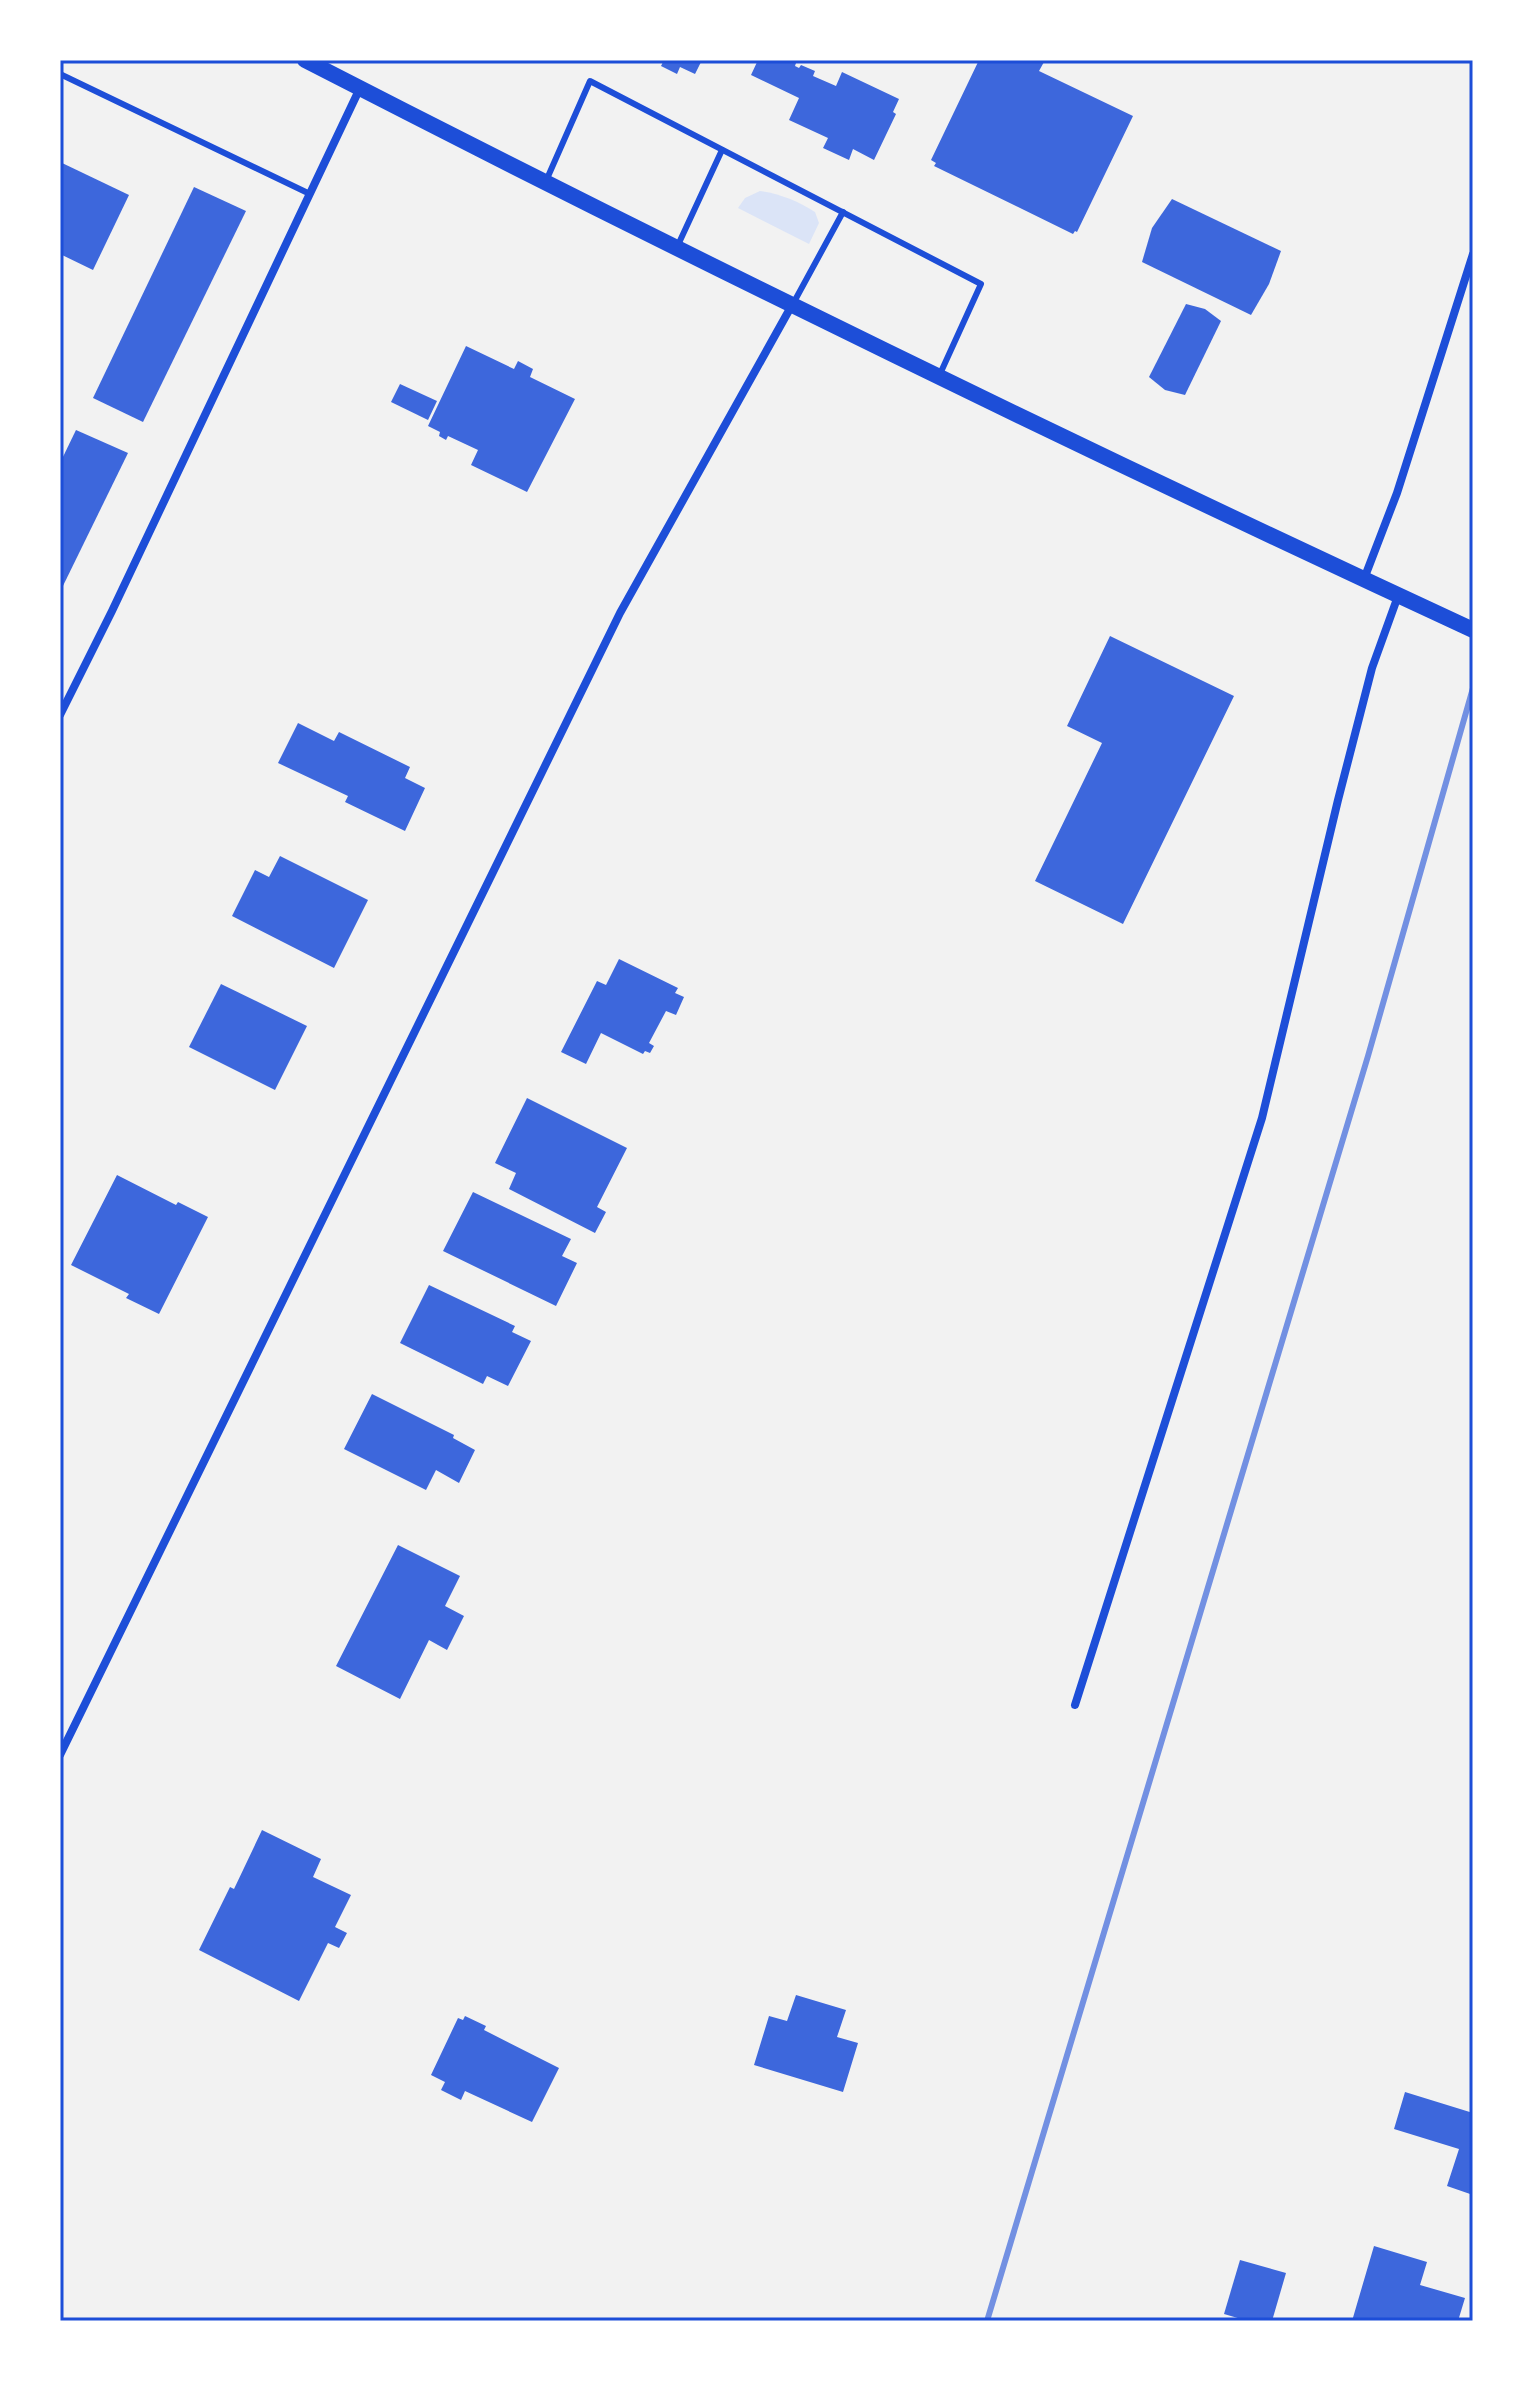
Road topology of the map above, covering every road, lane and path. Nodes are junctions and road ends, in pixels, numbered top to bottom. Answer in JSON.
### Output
{"nodes":[{"id":1,"x":305,"y":60,"type":"edge"},
{"id":2,"x":60,"y":74,"type":"edge"},
{"id":3,"x":360,"y":88,"type":"junction"},
{"id":4,"x":722,"y":150,"type":"junction"},
{"id":5,"x":545,"y":182,"type":"junction"},
{"id":6,"x":310,"y":194,"type":"junction"},
{"id":7,"x":843,"y":212,"type":"junction"},
{"id":8,"x":676,"y":249,"type":"junction"},
{"id":9,"x":1473,"y":254,"type":"edge"},
{"id":10,"x":792,"y":305,"type":"junction"},
{"id":11,"x":938,"y":377,"type":"junction"},
{"id":12,"x":1364,"y":579,"type":"junction"},
{"id":13,"x":1398,"y":596,"type":"junction"},
{"id":14,"x":1473,"y":630,"type":"edge"},
{"id":15,"x":60,"y":715,"type":"edge"},
{"id":16,"x":1075,"y":1705,"type":"dead end"},
{"id":17,"x":60,"y":1755,"type":"edge"}],
"edges":[{"from":1,"to":3,"type":"main road"},
{"from":2,"to":6,"type":"lane"},
{"from":3,"to":5,"type":"main road"},
{"from":3,"to":6,"type":"street"},
{"from":4,"to":5,"type":"lane"},
{"from":4,"to":7,"type":"lane"},
{"from":4,"to":8,"type":"lane"},
{"from":5,"to":8,"type":"main road"},
{"from":6,"to":15,"type":"street"},
{"from":7,"to":10,"type":"lane"},
{"from":7,"to":11,"type":"lane"},
{"from":8,"to":10,"type":"main road"},
{"from":9,"to":12,"type":"street"},
{"from":10,"to":11,"type":"main road"},
{"from":10,"to":17,"type":"street"},
{"from":11,"to":12,"type":"main road"},
{"from":12,"to":13,"type":"main road"},
{"from":13,"to":14,"type":"main road"},
{"from":13,"to":16,"type":"street"}]}
